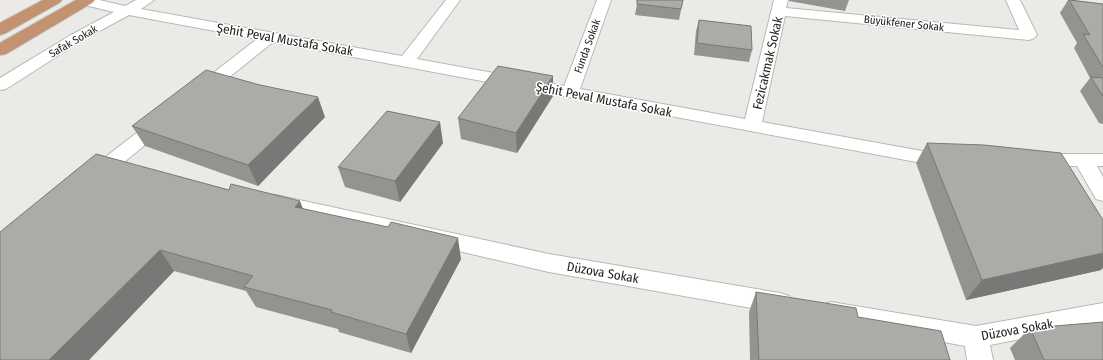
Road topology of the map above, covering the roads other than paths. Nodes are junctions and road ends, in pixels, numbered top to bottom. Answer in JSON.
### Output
{"nodes":[{"id":1,"x":54,"y":0,"type":"edge"},
{"id":2,"x":147,"y":0,"type":"edge"},
{"id":3,"x":453,"y":0,"type":"edge"},
{"id":4,"x":604,"y":0,"type":"edge"},
{"id":5,"x":1013,"y":0,"type":"edge"},
{"id":6,"x":86,"y":1,"type":"edge"},
{"id":7,"x":780,"y":5,"type":"edge"},
{"id":8,"x":129,"y":11,"type":"junction"},
{"id":9,"x":0,"y":30,"type":"edge"},
{"id":10,"x":270,"y":36,"type":"junction"},
{"id":11,"x":0,"y":50,"type":"edge"},
{"id":12,"x":407,"y":61,"type":"junction"},
{"id":13,"x":0,"y":85,"type":"edge"},
{"id":14,"x":570,"y":92,"type":"junction"},
{"id":15,"x":752,"y":127,"type":"junction"},
{"id":16,"x":961,"y":158,"type":"edge"},
{"id":17,"x":1022,"y":159,"type":"edge"},
{"id":18,"x":1093,"y":160,"type":"edge"},
{"id":19,"x":108,"y":164,"type":"junction"},
{"id":20,"x":131,"y":169,"type":"edge"},
{"id":21,"x":78,"y":190,"type":"edge"},
{"id":22,"x":1103,"y":194,"type":"edge"},
{"id":23,"x":255,"y":197,"type":"edge"},
{"id":24,"x":1097,"y":321,"type":"edge"},
{"id":25,"x":978,"y":348,"type":"edge"}],
"edges":[{"from":1,"to":9,"type":"highway"},
{"from":2,"to":8,"type":"street","name":"Safak Sokak"},
{"from":3,"to":12,"type":"street"},
{"from":4,"to":14,"type":"street","name":"Funda Sokak"},
{"from":5,"to":7,"type":"street","name":"Büyükfener Sokak"},
{"from":6,"to":8,"type":"street","name":"Şehit Peval Mustafa Sokak"},
{"from":6,"to":11,"type":"highway"},
{"from":7,"to":15,"type":"street","name":"Fezicakmak Sokak"},
{"from":8,"to":10,"type":"street","name":"Şehit Peval Mustafa Sokak"},
{"from":8,"to":13,"type":"street","name":"Safak Sokak"},
{"from":10,"to":12,"type":"street","name":"Şehit Peval Mustafa Sokak"},
{"from":10,"to":19,"type":"street"},
{"from":12,"to":14,"type":"street","name":"Şehit Peval Mustafa Sokak"},
{"from":14,"to":15,"type":"street","name":"Şehit Peval Mustafa Sokak"},
{"from":15,"to":16,"type":"street","name":"Şehit Peval Mustafa Sokak"},
{"from":17,"to":18,"type":"street"},
{"from":18,"to":22,"type":"street"},
{"from":19,"to":20,"type":"street"},
{"from":19,"to":21,"type":"street"},
{"from":23,"to":25,"type":"street","name":"Düzova Sokak"},
{"from":24,"to":25,"type":"street","name":"Düzova Sokak"}]}
